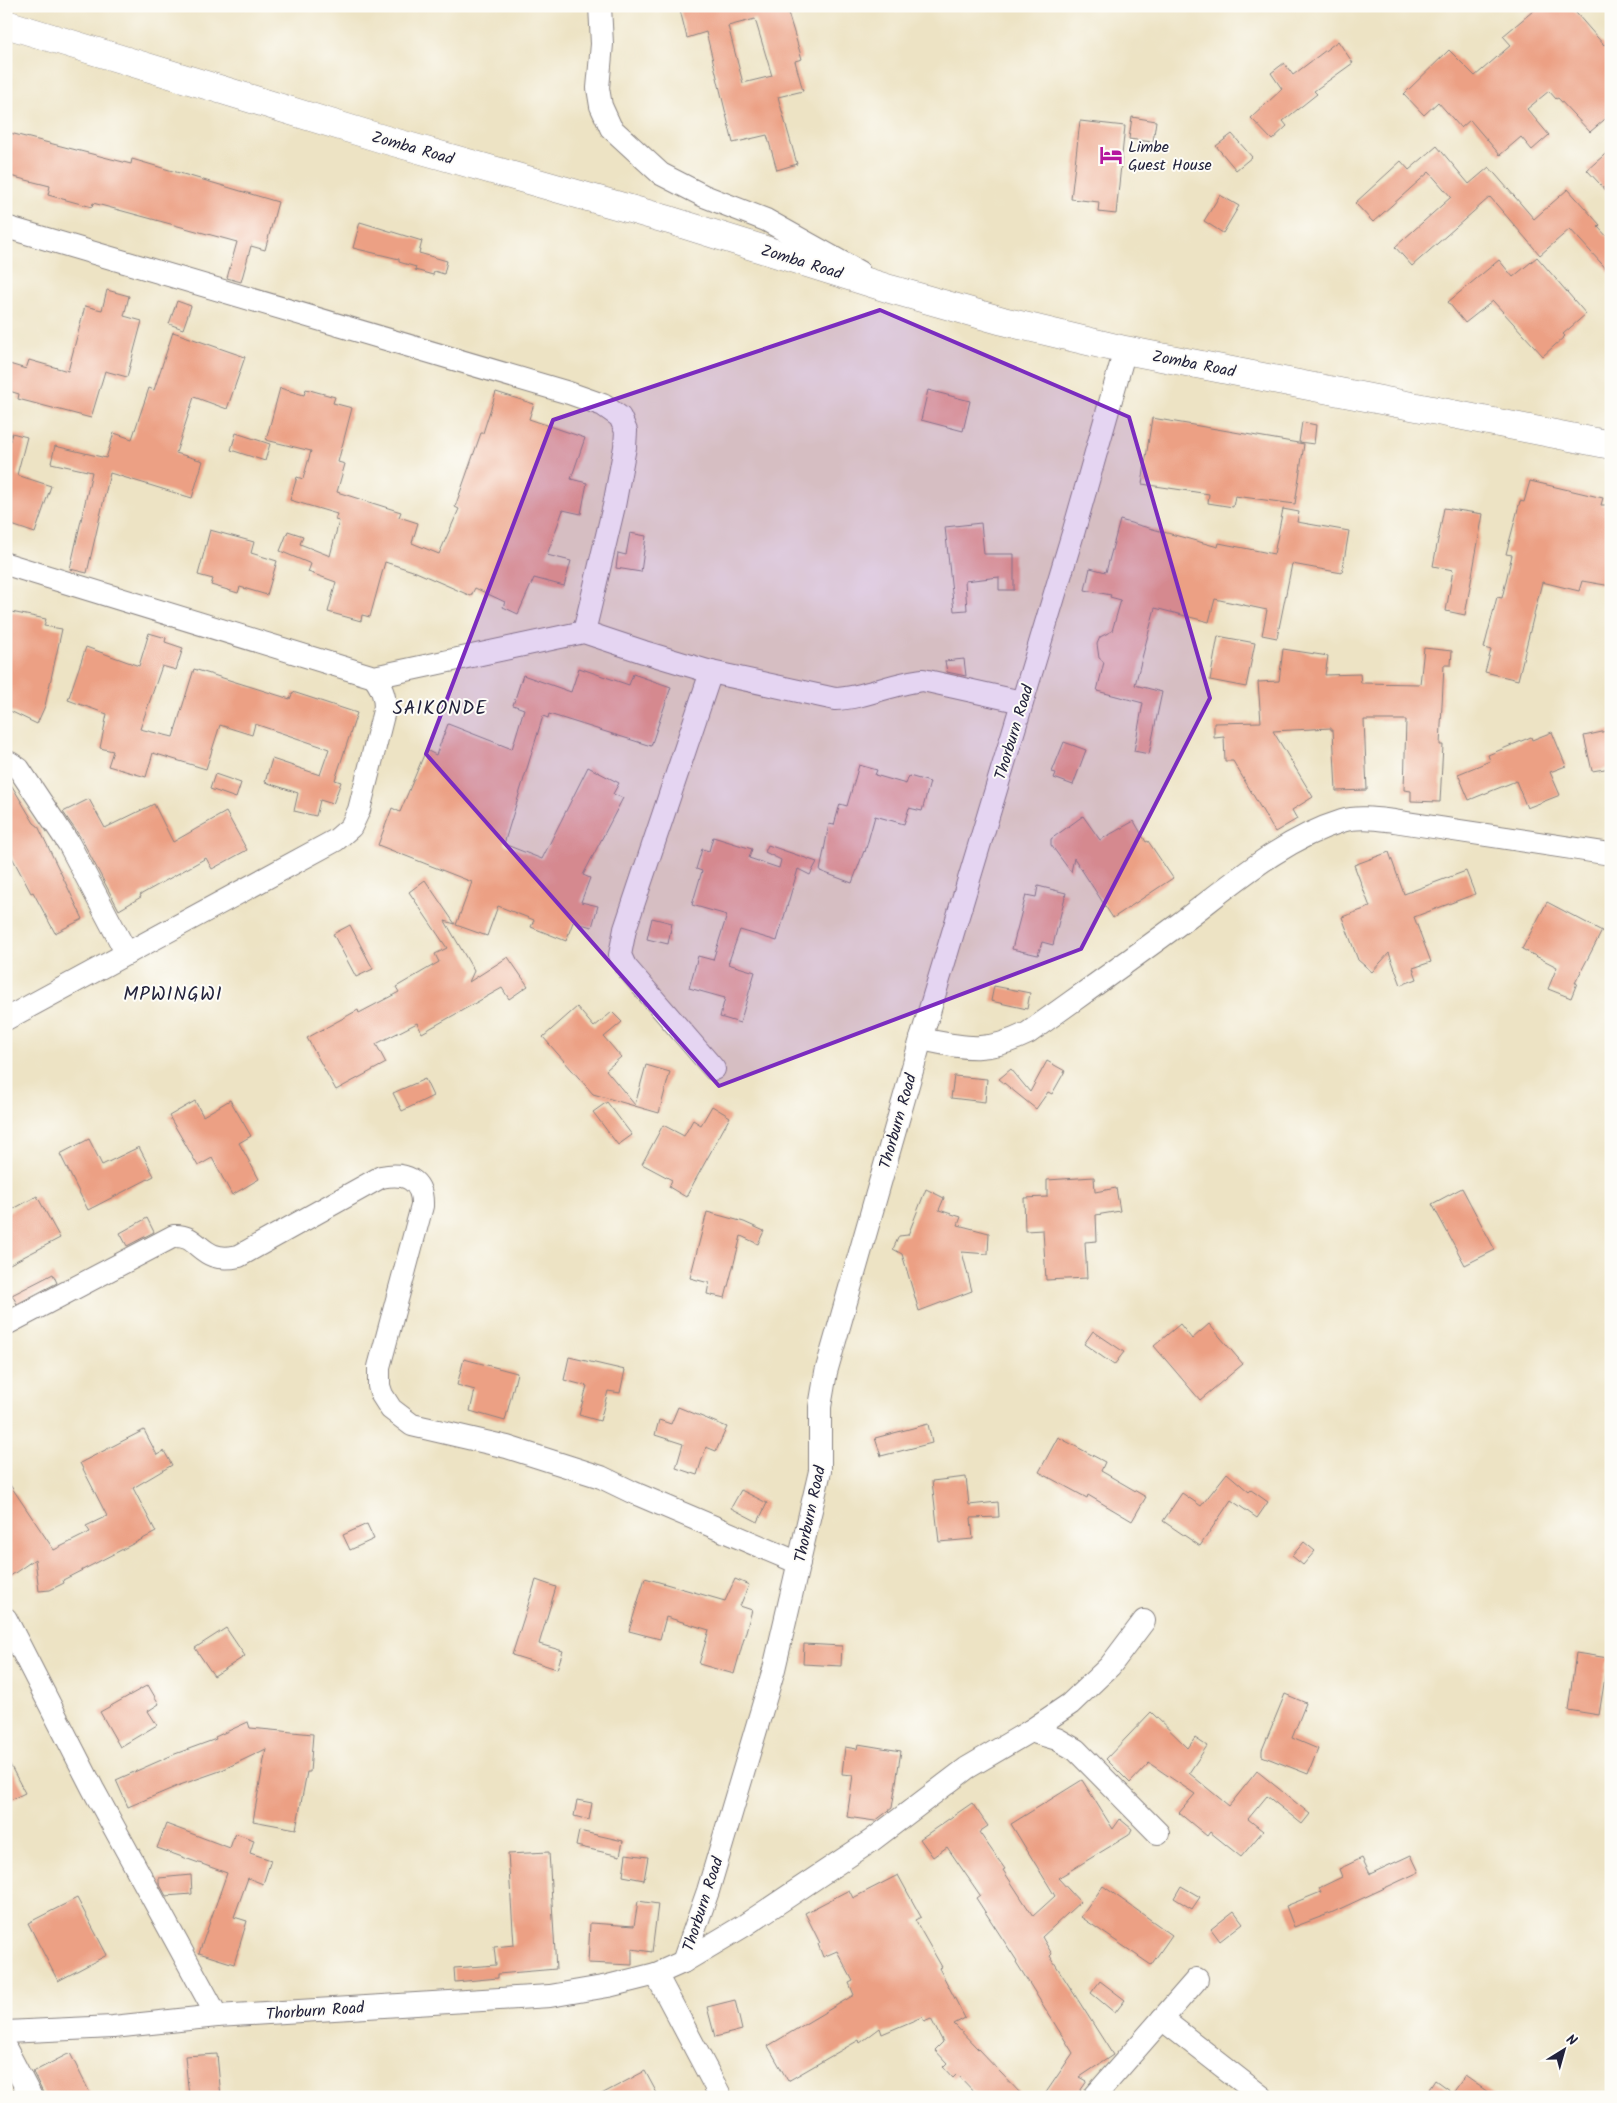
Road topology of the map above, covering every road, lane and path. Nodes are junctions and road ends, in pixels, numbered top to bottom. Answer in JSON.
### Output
{"nodes":[{"id":1,"x":600,"y":6,"type":"edge"},
{"id":2,"x":6,"y":24,"type":"edge"},
{"id":3,"x":6,"y":227,"type":"edge"},
{"id":4,"x":890,"y":289,"type":"junction"},
{"id":5,"x":1125,"y":350,"type":"junction"},
{"id":6,"x":1611,"y":446,"type":"edge"},
{"id":7,"x":6,"y":564,"type":"edge"},
{"id":8,"x":584,"y":632,"type":"junction"},
{"id":9,"x":711,"y":672,"type":"junction"},
{"id":10,"x":374,"y":677,"type":"junction"},
{"id":11,"x":1022,"y":702,"type":"junction"},
{"id":12,"x":6,"y":762,"type":"edge"},
{"id":13,"x":1611,"y":854,"type":"edge"},
{"id":14,"x":127,"y":954,"type":"junction"},
{"id":15,"x":6,"y":1019,"type":"edge"},
{"id":16,"x":920,"y":1039,"type":"junction"},
{"id":17,"x":714,"y":1069,"type":"dead end"},
{"id":18,"x":6,"y":1324,"type":"edge"},
{"id":19,"x":799,"y":1563,"type":"junction"},
{"id":20,"x":6,"y":1619,"type":"edge"},
{"id":21,"x":1144,"y":1621,"type":"dead end"},
{"id":22,"x":1030,"y":1731,"type":"junction"},
{"id":23,"x":1158,"y":1834,"type":"dead end"},
{"id":24,"x":683,"y":1962,"type":"junction"},
{"id":25,"x":656,"y":1974,"type":"junction"},
{"id":26,"x":1196,"y":1979,"type":"dead end"},
{"id":27,"x":217,"y":2016,"type":"junction"},
{"id":28,"x":1162,"y":2019,"type":"junction"},
{"id":29,"x":6,"y":2032,"type":"edge"},
{"id":30,"x":6,"y":2049,"type":"edge"},
{"id":31,"x":31,"y":2097,"type":"edge"},
{"id":32,"x":721,"y":2097,"type":"edge"},
{"id":33,"x":1094,"y":2097,"type":"edge"},
{"id":34,"x":1262,"y":2097,"type":"edge"}],
"edges":[{"from":1,"to":4,"type":"street"},
{"from":2,"to":4,"type":"highway","name":"Zomba Road"},
{"from":3,"to":8,"type":"street"},
{"from":4,"to":5,"type":"highway","name":"Zomba Road"},
{"from":5,"to":6,"type":"highway","name":"Zomba Road"},
{"from":5,"to":11,"type":"street","name":"Thorburn Road"},
{"from":7,"to":10,"type":"street"},
{"from":8,"to":9,"type":"street"},
{"from":8,"to":10,"type":"street"},
{"from":9,"to":11,"type":"street"},
{"from":9,"to":17,"type":"street"},
{"from":10,"to":14,"type":"street"},
{"from":11,"to":16,"type":"street","name":"Thorburn Road"},
{"from":12,"to":14,"type":"street"},
{"from":13,"to":16,"type":"street"},
{"from":14,"to":15,"type":"street"},
{"from":16,"to":19,"type":"street","name":"Thorburn Road"},
{"from":18,"to":19,"type":"street"},
{"from":19,"to":24,"type":"street","name":"Thorburn Road"},
{"from":20,"to":27,"type":"street"},
{"from":21,"to":22,"type":"street"},
{"from":22,"to":23,"type":"street"},
{"from":22,"to":24,"type":"street"},
{"from":24,"to":25,"type":"street","name":"Thorburn Road"},
{"from":25,"to":27,"type":"street","name":"Thorburn Road"},
{"from":25,"to":32,"type":"street"},
{"from":26,"to":28,"type":"street"},
{"from":27,"to":29,"type":"street","name":"Thorburn Road"},
{"from":28,"to":33,"type":"street"},
{"from":28,"to":34,"type":"street"},
{"from":30,"to":31,"type":"street"}]}
